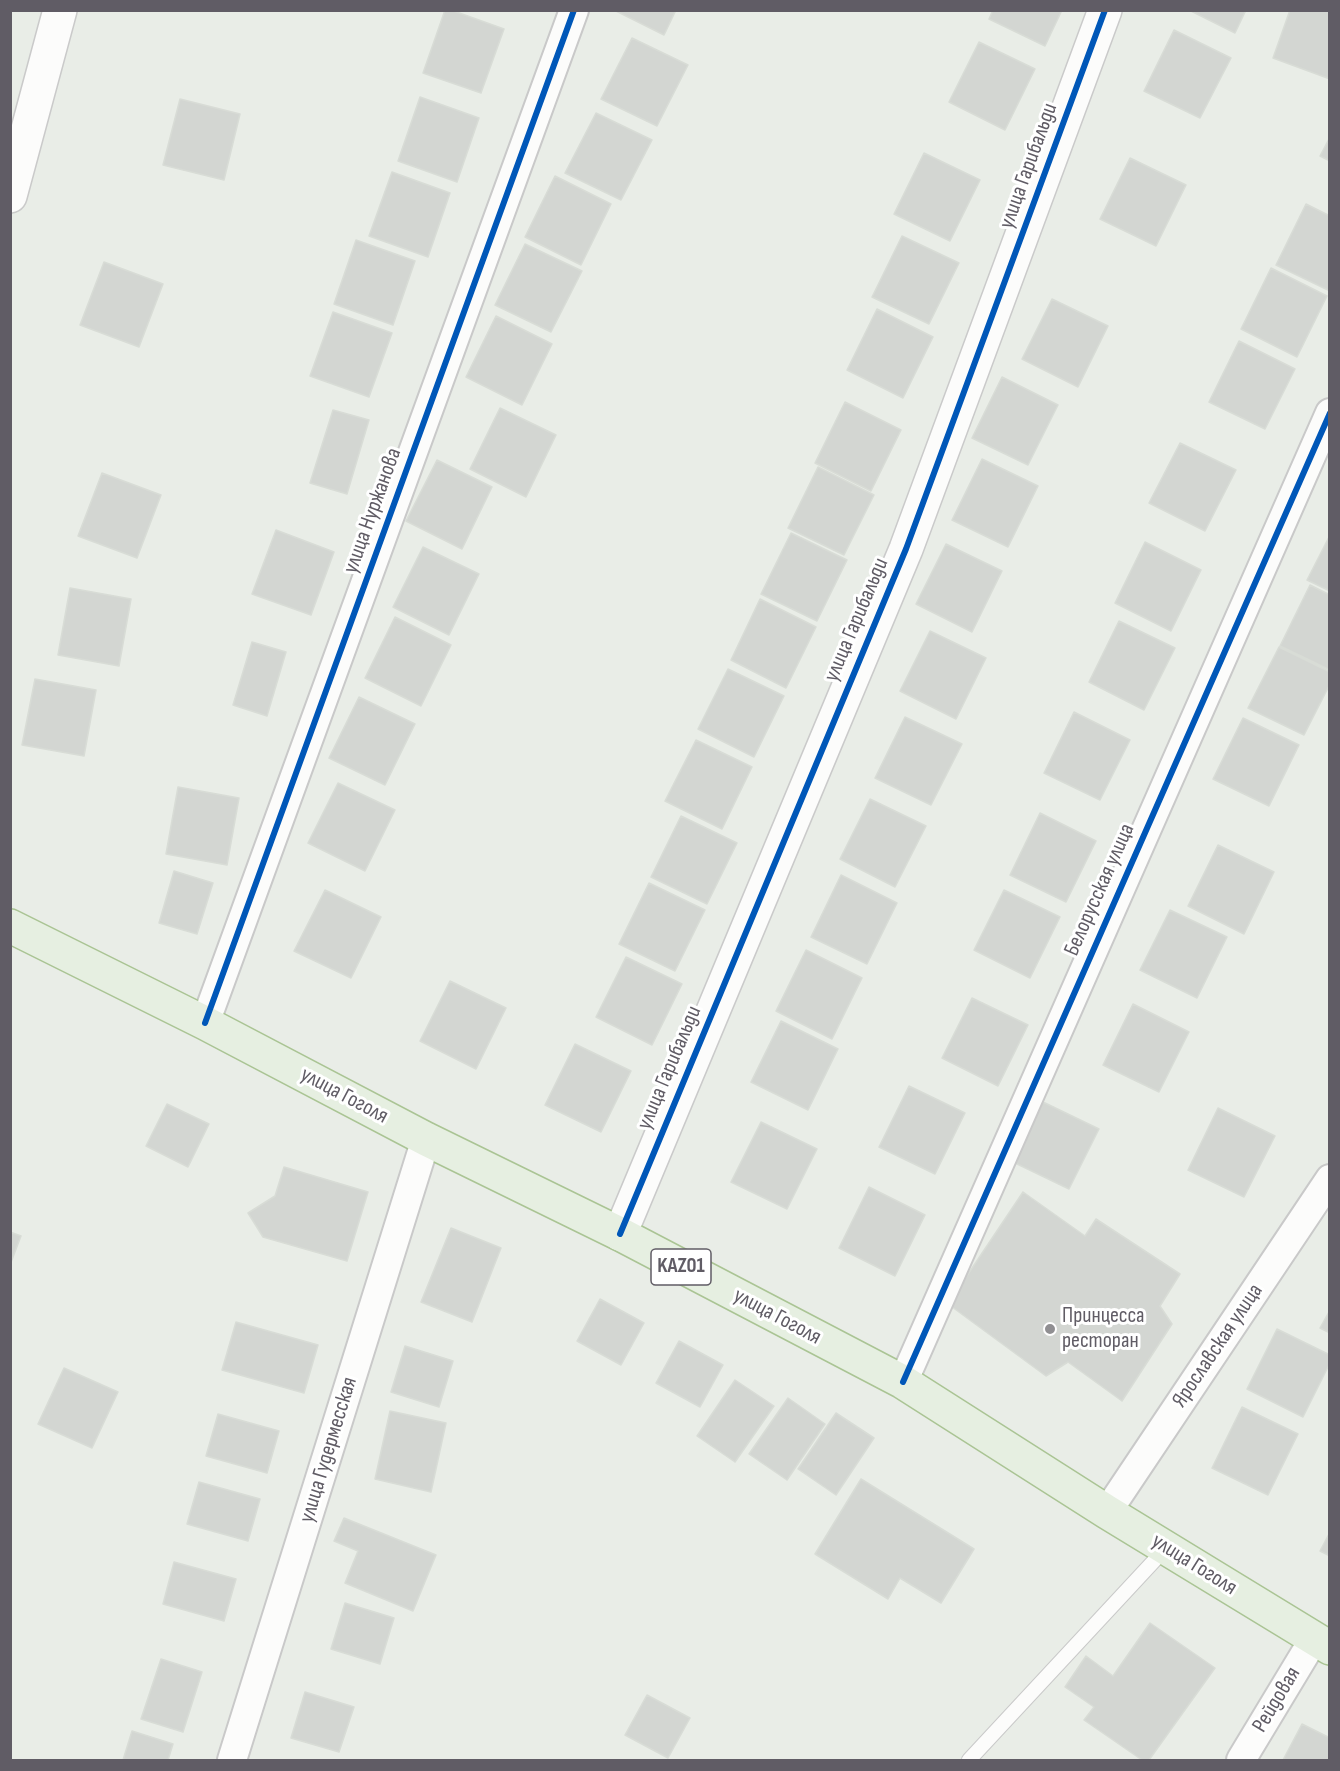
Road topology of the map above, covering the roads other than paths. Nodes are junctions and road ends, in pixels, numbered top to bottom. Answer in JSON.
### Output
{"nodes":[{"id":1,"x":60,"y":10,"type":"edge"},
{"id":2,"x":574,"y":10,"type":"edge"},
{"id":3,"x":1105,"y":10,"type":"edge"},
{"id":4,"x":15,"y":162,"type":"edge"},
{"id":5,"x":10,"y":196,"type":"edge"},
{"id":6,"x":1329,"y":413,"type":"edge"},
{"id":7,"x":10,"y":926,"type":"edge"},
{"id":8,"x":205,"y":1023,"type":"junction"},
{"id":9,"x":426,"y":1139,"type":"junction"},
{"id":10,"x":1329,"y":1179,"type":"edge"},
{"id":11,"x":620,"y":1234,"type":"junction"},
{"id":12,"x":903,"y":1382,"type":"junction"},
{"id":13,"x":1107,"y":1512,"type":"junction"},
{"id":14,"x":1166,"y":1548,"type":"junction"},
{"id":15,"x":1322,"y":1643,"type":"edge"},
{"id":16,"x":232,"y":1761,"type":"edge"},
{"id":17,"x":969,"y":1761,"type":"edge"},
{"id":18,"x":1241,"y":1761,"type":"edge"}],
"edges":[{"from":1,"to":4,"type":"street"},
{"from":2,"to":8,"type":"street","name":"улица Нуржанова"},
{"from":3,"to":11,"type":"street","name":"улица Гарибальди"},
{"from":4,"to":5,"type":"street"},
{"from":6,"to":12,"type":"street","name":"Белорусская улица"},
{"from":7,"to":8,"type":"highway","name":"улица Гоголя","number":"KАZ01"},
{"from":8,"to":9,"type":"highway","name":"улица Гоголя","number":"KАZ01"},
{"from":9,"to":11,"type":"highway","name":"улица Гоголя","number":"KАZ01"},
{"from":9,"to":16,"type":"street","name":"улица Гудермесская"},
{"from":10,"to":13,"type":"street","name":"Ярославская улица"},
{"from":11,"to":12,"type":"highway","name":"улица Гоголя","number":"KАZ01"},
{"from":12,"to":13,"type":"highway","name":"улица Гоголя","number":"KАZ01"},
{"from":13,"to":14,"type":"highway","name":"улица Гоголя","number":"KАZ01"},
{"from":14,"to":15,"type":"highway","name":"улица Гоголя","number":"KАZ01"},
{"from":14,"to":17,"type":"lane"},
{"from":15,"to":18,"type":"street","name":"Рейдовая"}]}
